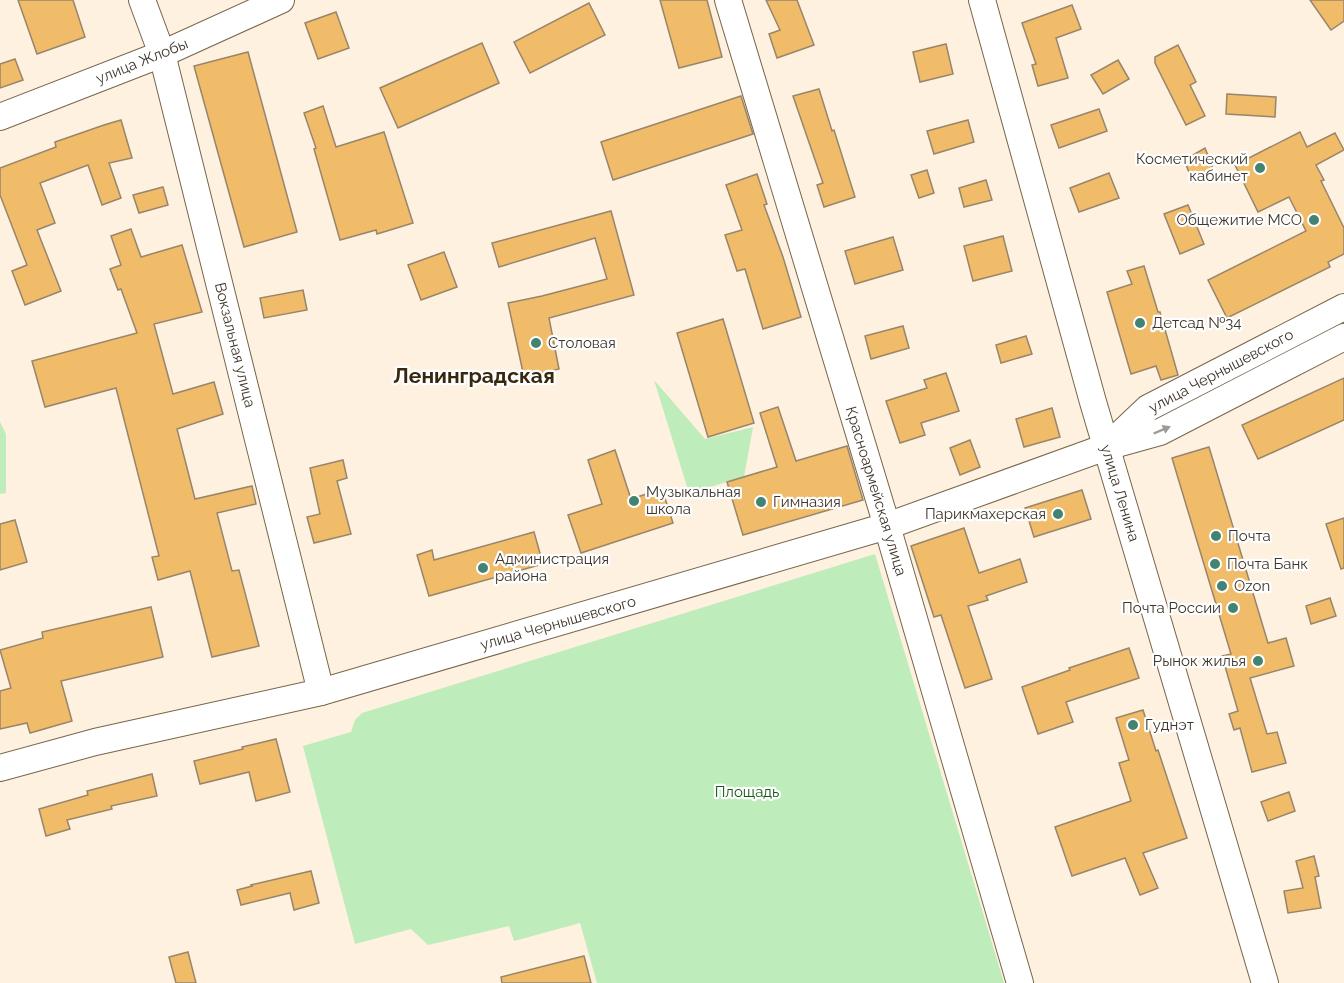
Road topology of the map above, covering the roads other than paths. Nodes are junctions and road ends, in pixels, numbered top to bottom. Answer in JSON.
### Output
{"nodes":[{"id":1,"x":142,"y":0,"type":"edge"},
{"id":2,"x":281,"y":0,"type":"edge"},
{"id":3,"x":728,"y":0,"type":"edge"},
{"id":4,"x":982,"y":0,"type":"edge"},
{"id":5,"x":162,"y":54,"type":"junction"},
{"id":6,"x":0,"y":117,"type":"edge"},
{"id":7,"x":1344,"y":307,"type":"edge"},
{"id":8,"x":1344,"y":337,"type":"edge"},
{"id":9,"x":1106,"y":447,"type":"junction"},
{"id":10,"x":887,"y":526,"type":"junction"},
{"id":11,"x":321,"y":692,"type":"junction"},
{"id":12,"x":0,"y":768,"type":"edge"},
{"id":13,"x":1020,"y":983,"type":"edge"},
{"id":14,"x":1265,"y":983,"type":"edge"}],
"edges":[{"from":1,"to":5,"type":"street","name":"Вокзальная улица"},
{"from":2,"to":5,"type":"street","name":"улица Жлобы"},
{"from":3,"to":10,"type":"street","name":"Красноармейская улица"},
{"from":4,"to":9,"type":"street","name":"улица Ленина"},
{"from":5,"to":6,"type":"street","name":"улица Жлобы"},
{"from":5,"to":11,"type":"street","name":"Вокзальная улица"},
{"from":7,"to":9,"type":"street","name":"улица Чернышевского"},
{"from":9,"to":8,"type":"street","name":"улица Чернышевского","one_way":true},
{"from":9,"to":10,"type":"street","name":"улица Чернышевского"},
{"from":9,"to":14,"type":"street","name":"улица Ленина"},
{"from":10,"to":11,"type":"street","name":"улица Чернышевского"},
{"from":10,"to":13,"type":"street","name":"Красноармейская улица"},
{"from":11,"to":12,"type":"street","name":"улица Чернышевского"}]}
